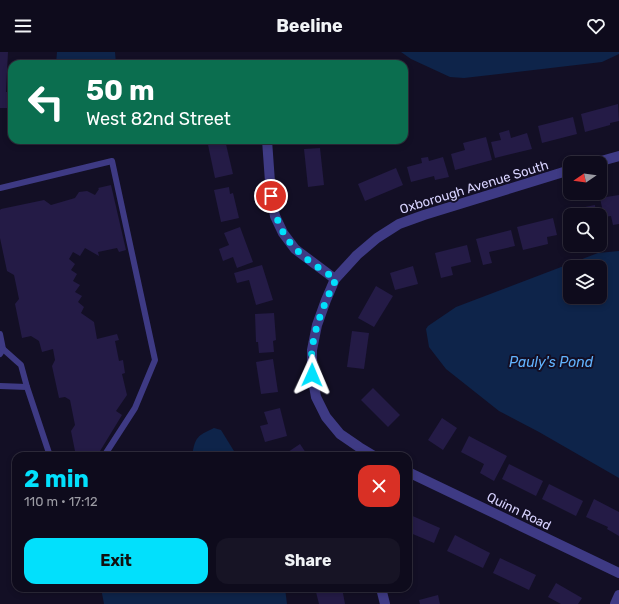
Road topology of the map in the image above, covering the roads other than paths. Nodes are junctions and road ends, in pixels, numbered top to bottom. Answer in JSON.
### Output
{"nodes":[{"id":1,"x":267,"y":144,"type":"edge"},
{"id":2,"x":619,"y":156,"type":"edge"},
{"id":3,"x":607,"y":159,"type":"edge"},
{"id":4,"x":563,"y":172,"type":"edge"},
{"id":5,"x":0,"y":188,"type":"edge"},
{"id":6,"x":336,"y":279,"type":"junction"},
{"id":7,"x":0,"y":334,"type":"edge"},
{"id":8,"x":2,"y":352,"type":"edge"},
{"id":9,"x":0,"y":386,"type":"edge"},
{"id":10,"x":27,"y":387,"type":"junction"},
{"id":11,"x":49,"y":452,"type":"edge"},
{"id":12,"x":107,"y":452,"type":"edge"},
{"id":13,"x":367,"y":452,"type":"edge"},
{"id":14,"x":412,"y":474,"type":"edge"},
{"id":15,"x":619,"y":573,"type":"edge"},
{"id":16,"x":382,"y":592,"type":"edge"},
{"id":17,"x":619,"y":595,"type":"edge"},
{"id":18,"x":385,"y":604,"type":"edge"},
{"id":19,"x":615,"y":604,"type":"edge"}],
"edges":[{"from":1,"to":6,"type":"street"},
{"from":2,"to":3,"type":"street"},
{"from":4,"to":6,"type":"street","name":"Oxborough Avenue South"},
{"from":5,"to":12,"type":"lane"},
{"from":6,"to":13,"type":"street","name":"Oxborough Avenue South"},
{"from":7,"to":8,"type":"lane"},
{"from":8,"to":10,"type":"lane"},
{"from":9,"to":10,"type":"lane"},
{"from":10,"to":11,"type":"lane"},
{"from":14,"to":15,"type":"street","name":"Quinn Road"},
{"from":16,"to":18,"type":"street"},
{"from":17,"to":19,"type":"street"}]}
